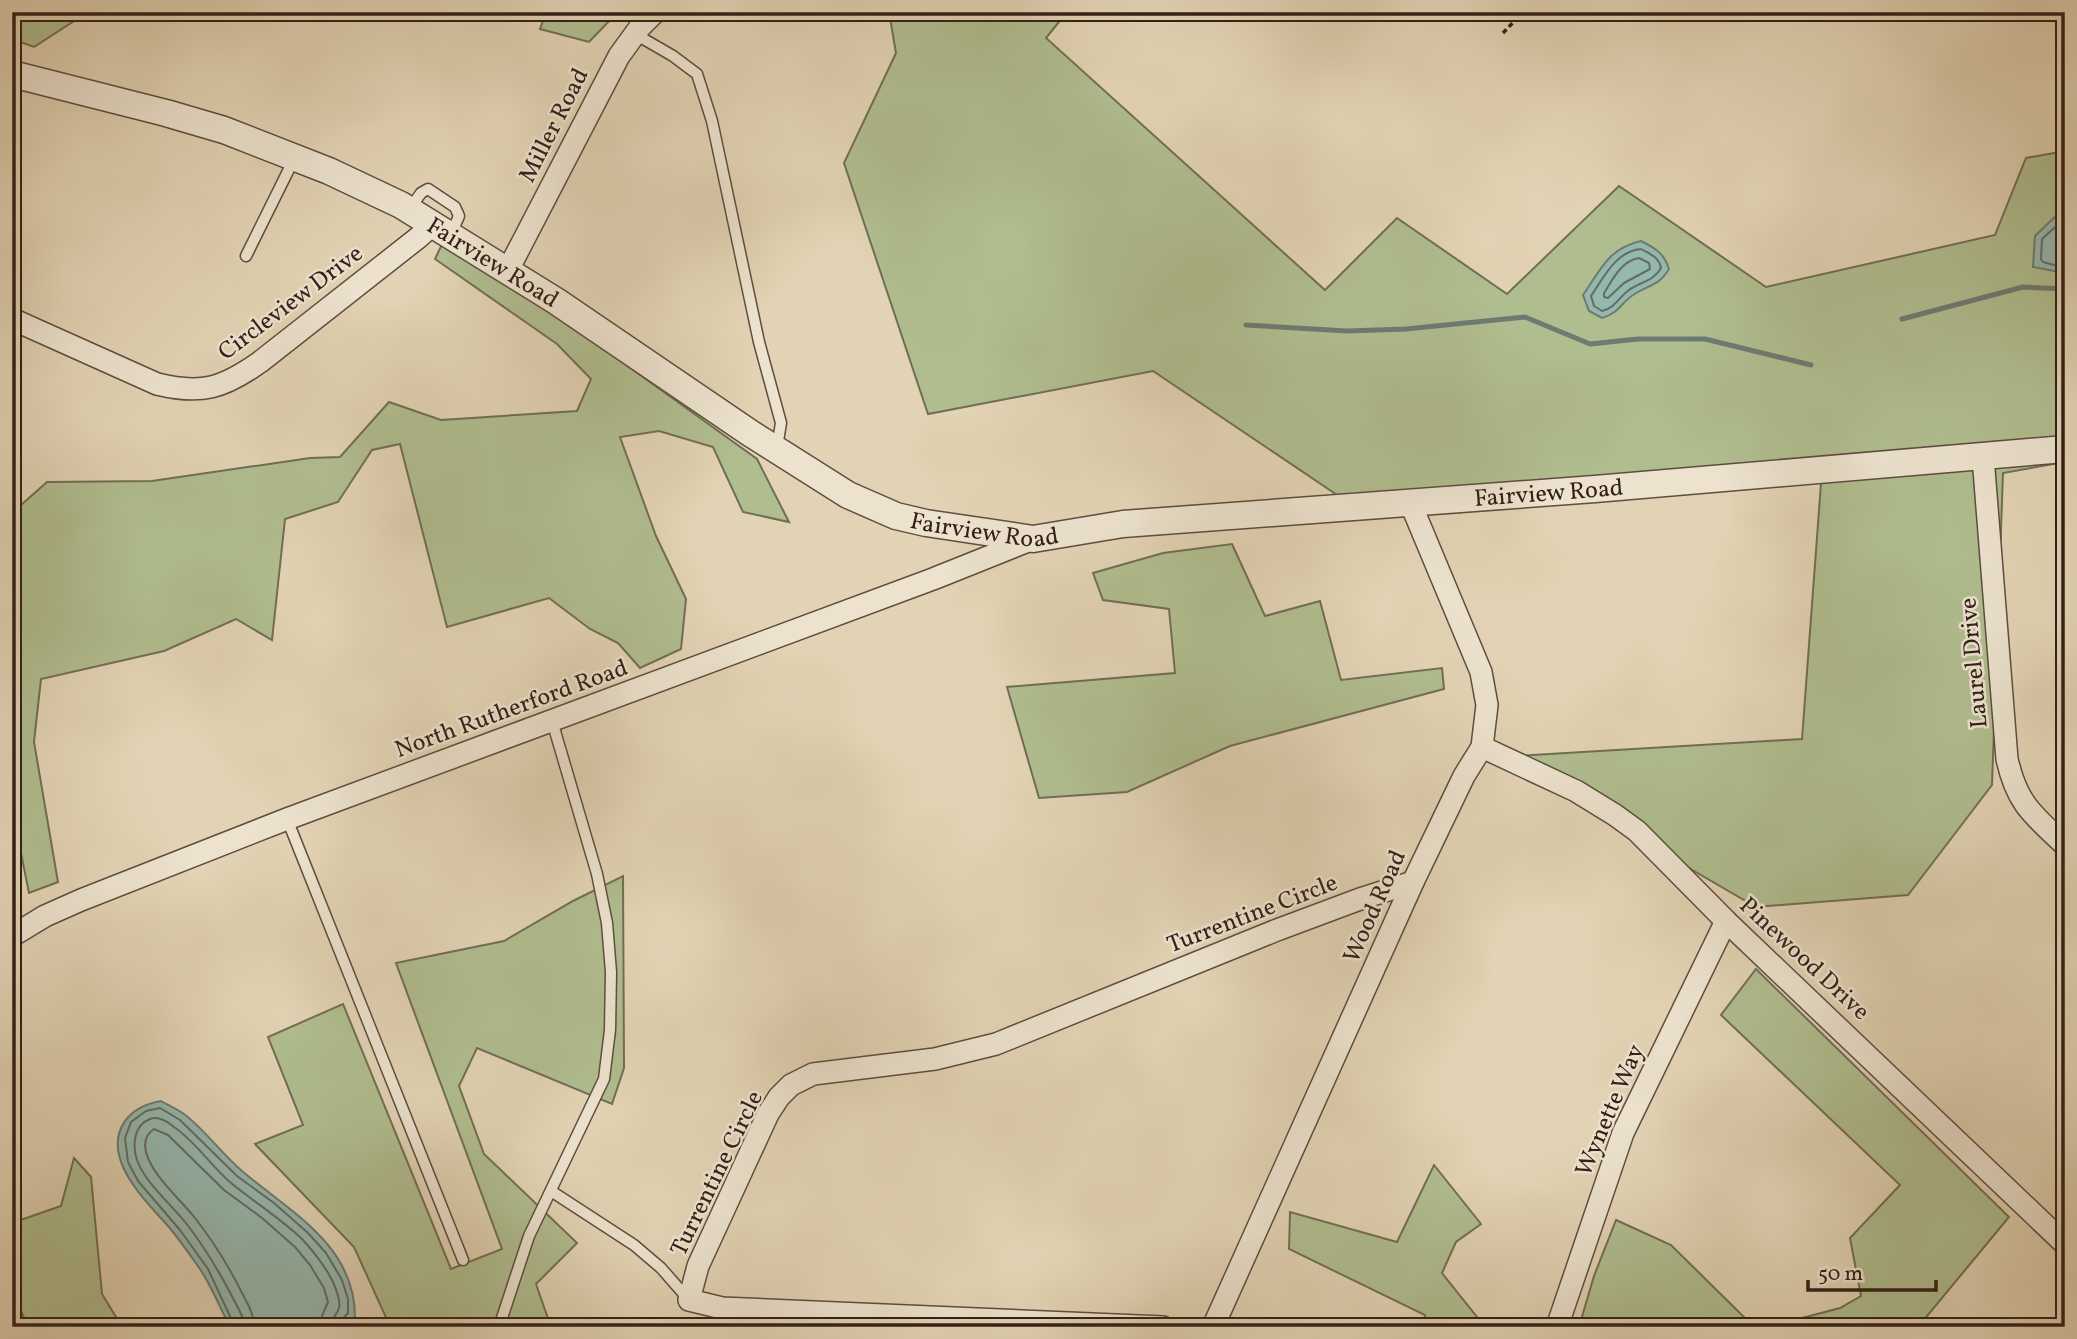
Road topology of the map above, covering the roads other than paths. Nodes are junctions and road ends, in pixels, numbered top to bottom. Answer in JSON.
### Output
{"nodes":[{"id":1,"x":656,"y":12,"type":"edge"},
{"id":2,"x":635,"y":34,"type":"junction"},
{"id":3,"x":12,"y":74,"type":"edge"},
{"id":4,"x":295,"y":157,"type":"junction"},
{"id":5,"x":442,"y":229,"type":"junction"},
{"id":6,"x":246,"y":256,"type":"dead end"},
{"id":7,"x":508,"y":270,"type":"junction"},
{"id":8,"x":12,"y":319,"type":"edge"},
{"id":9,"x":2065,"y":449,"type":"edge"},
{"id":10,"x":776,"y":450,"type":"junction"},
{"id":11,"x":1983,"y":457,"type":"junction"},
{"id":12,"x":1410,"y":502,"type":"junction"},
{"id":13,"x":1033,"y":539,"type":"junction"},
{"id":14,"x":552,"y":721,"type":"junction"},
{"id":15,"x":1482,"y":747,"type":"junction"},
{"id":16,"x":287,"y":820,"type":"junction"},
{"id":17,"x":2065,"y":845,"type":"edge"},
{"id":18,"x":1413,"y":882,"type":"junction"},
{"id":19,"x":1726,"y":920,"type":"junction"},
{"id":20,"x":12,"y":936,"type":"edge"},
{"id":21,"x":551,"y":1191,"type":"junction"},
{"id":22,"x":2065,"y":1244,"type":"edge"},
{"id":23,"x":463,"y":1260,"type":"dead end"},
{"id":24,"x":689,"y":1300,"type":"junction"},
{"id":25,"x":12,"y":1321,"type":"edge"},
{"id":26,"x":15,"y":1327,"type":"edge"},
{"id":27,"x":499,"y":1327,"type":"edge"},
{"id":28,"x":1163,"y":1327,"type":"edge"},
{"id":29,"x":1213,"y":1327,"type":"edge"},
{"id":30,"x":1557,"y":1327,"type":"edge"}],
"edges":[{"from":1,"to":2,"type":"street","name":"Miller Road"},
{"from":2,"to":7,"type":"street","name":"Miller Road"},
{"from":2,"to":10,"type":"lane"},
{"from":3,"to":4,"type":"street","name":"Fairview Road"},
{"from":4,"to":5,"type":"street","name":"Fairview Road"},
{"from":4,"to":6,"type":"lane"},
{"from":5,"to":7,"type":"street","name":"Fairview Road"},
{"from":5,"to":8,"type":"street","name":"Circleview Drive"},
{"from":7,"to":10,"type":"street","name":"Fairview Road"},
{"from":9,"to":11,"type":"street","name":"Fairview Road"},
{"from":10,"to":13,"type":"street","name":"Fairview Road"},
{"from":11,"to":12,"type":"street","name":"Fairview Road"},
{"from":11,"to":17,"type":"street","name":"Laurel Drive"},
{"from":12,"to":13,"type":"street","name":"Fairview Road"},
{"from":12,"to":15,"type":"street","name":"Wood Road"},
{"from":13,"to":14,"type":"street","name":"North Rutherford Road"},
{"from":14,"to":16,"type":"street","name":"North Rutherford Road"},
{"from":14,"to":21,"type":"lane"},
{"from":15,"to":18,"type":"street","name":"Wood Road"},
{"from":15,"to":19,"type":"street","name":"Pinewood Drive"},
{"from":16,"to":20,"type":"street","name":"North Rutherford Road"},
{"from":16,"to":23,"type":"lane"},
{"from":18,"to":24,"type":"street","name":"Turrentine Circle"},
{"from":18,"to":29,"type":"street","name":"Wood Road"},
{"from":19,"to":22,"type":"street","name":"Pinewood Drive"},
{"from":19,"to":30,"type":"street","name":"Wynette Way"},
{"from":21,"to":24,"type":"lane"},
{"from":21,"to":27,"type":"lane"},
{"from":24,"to":28,"type":"street"},
{"from":25,"to":26,"type":"lane"}]}
